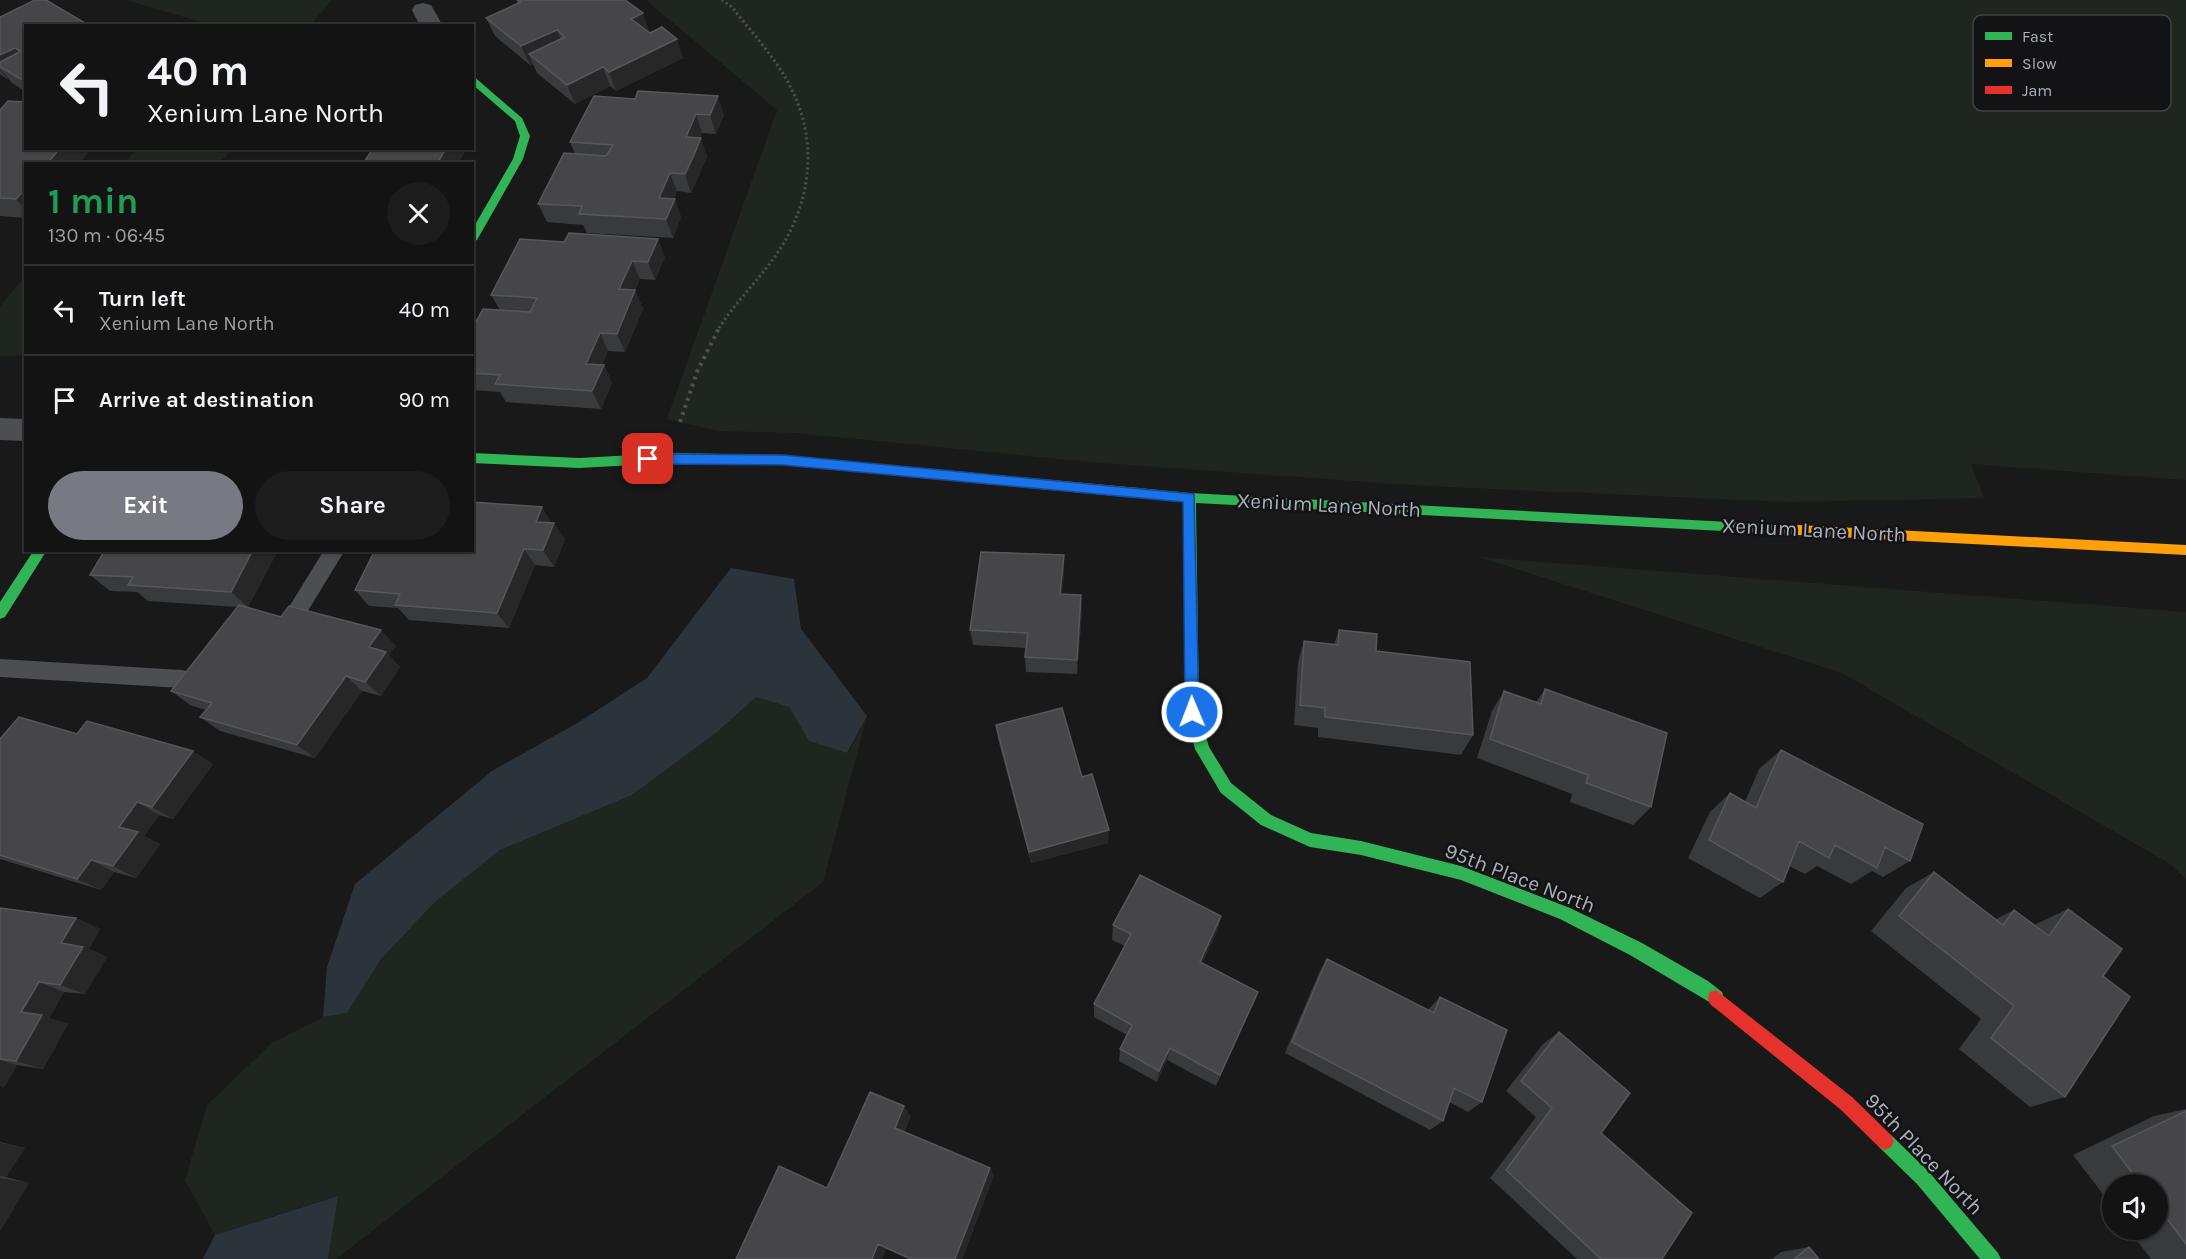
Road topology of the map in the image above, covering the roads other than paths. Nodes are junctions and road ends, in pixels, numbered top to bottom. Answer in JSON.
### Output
{"nodes":[{"id":1,"x":474,"y":80,"type":"edge"},
{"id":2,"x":474,"y":236,"type":"edge"},
{"id":3,"x":0,"y":429,"type":"edge"},
{"id":4,"x":24,"y":430,"type":"edge"},
{"id":5,"x":474,"y":458,"type":"edge"},
{"id":6,"x":1190,"y":498,"type":"junction"},
{"id":7,"x":2186,"y":550,"type":"edge"},
{"id":8,"x":40,"y":552,"type":"edge"},
{"id":9,"x":335,"y":552,"type":"edge"},
{"id":10,"x":0,"y":613,"type":"edge"},
{"id":11,"x":296,"y":613,"type":"edge"},
{"id":12,"x":0,"y":668,"type":"edge"},
{"id":13,"x":182,"y":679,"type":"edge"},
{"id":14,"x":1992,"y":1259,"type":"edge"}],
"edges":[{"from":1,"to":2,"type":"street"},
{"from":3,"to":4,"type":"street"},
{"from":5,"to":6,"type":"street","name":"Xenium Lane North"},
{"from":6,"to":7,"type":"street","name":"Xenium Lane North"},
{"from":6,"to":14,"type":"street","name":"95th Place North"},
{"from":8,"to":10,"type":"street"},
{"from":9,"to":11,"type":"lane"},
{"from":12,"to":13,"type":"lane"}]}
